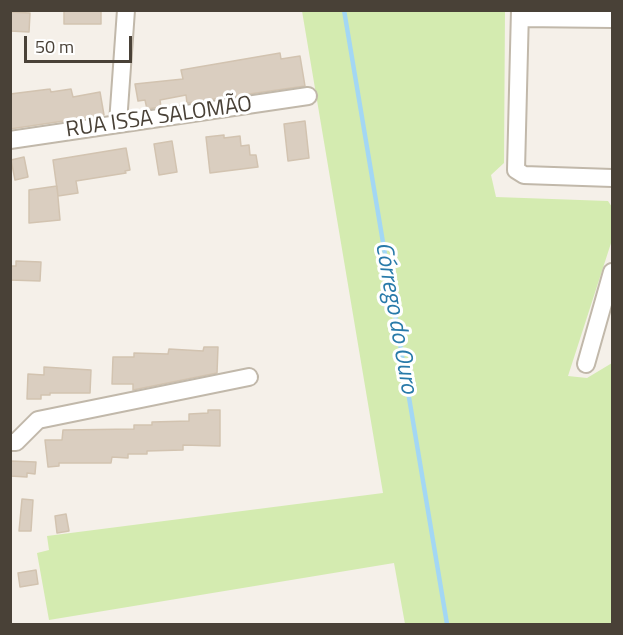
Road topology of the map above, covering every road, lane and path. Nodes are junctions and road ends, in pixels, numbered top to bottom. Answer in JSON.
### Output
{"nodes":[{"id":1,"x":126,"y":10,"type":"edge"},
{"id":2,"x":520,"y":14,"type":"edge"},
{"id":3,"x":612,"y":19,"type":"edge"},
{"id":4,"x":308,"y":96,"type":"dead end"},
{"id":5,"x":118,"y":123,"type":"junction"},
{"id":6,"x":10,"y":140,"type":"edge"},
{"id":7,"x":612,"y":178,"type":"edge"},
{"id":8,"x":612,"y":272,"type":"edge"},
{"id":9,"x":586,"y":364,"type":"dead end"},
{"id":10,"x":249,"y":377,"type":"dead end"},
{"id":11,"x":10,"y":442,"type":"edge"}],
"edges":[{"from":1,"to":5,"type":"street"},
{"from":2,"to":3,"type":"street"},
{"from":2,"to":7,"type":"street"},
{"from":4,"to":5,"type":"street","name":"RUA ISSA SALOMÃO"},
{"from":5,"to":6,"type":"street","name":"RUA ISSA SALOMÃO"},
{"from":8,"to":9,"type":"street"},
{"from":10,"to":11,"type":"street"}]}
